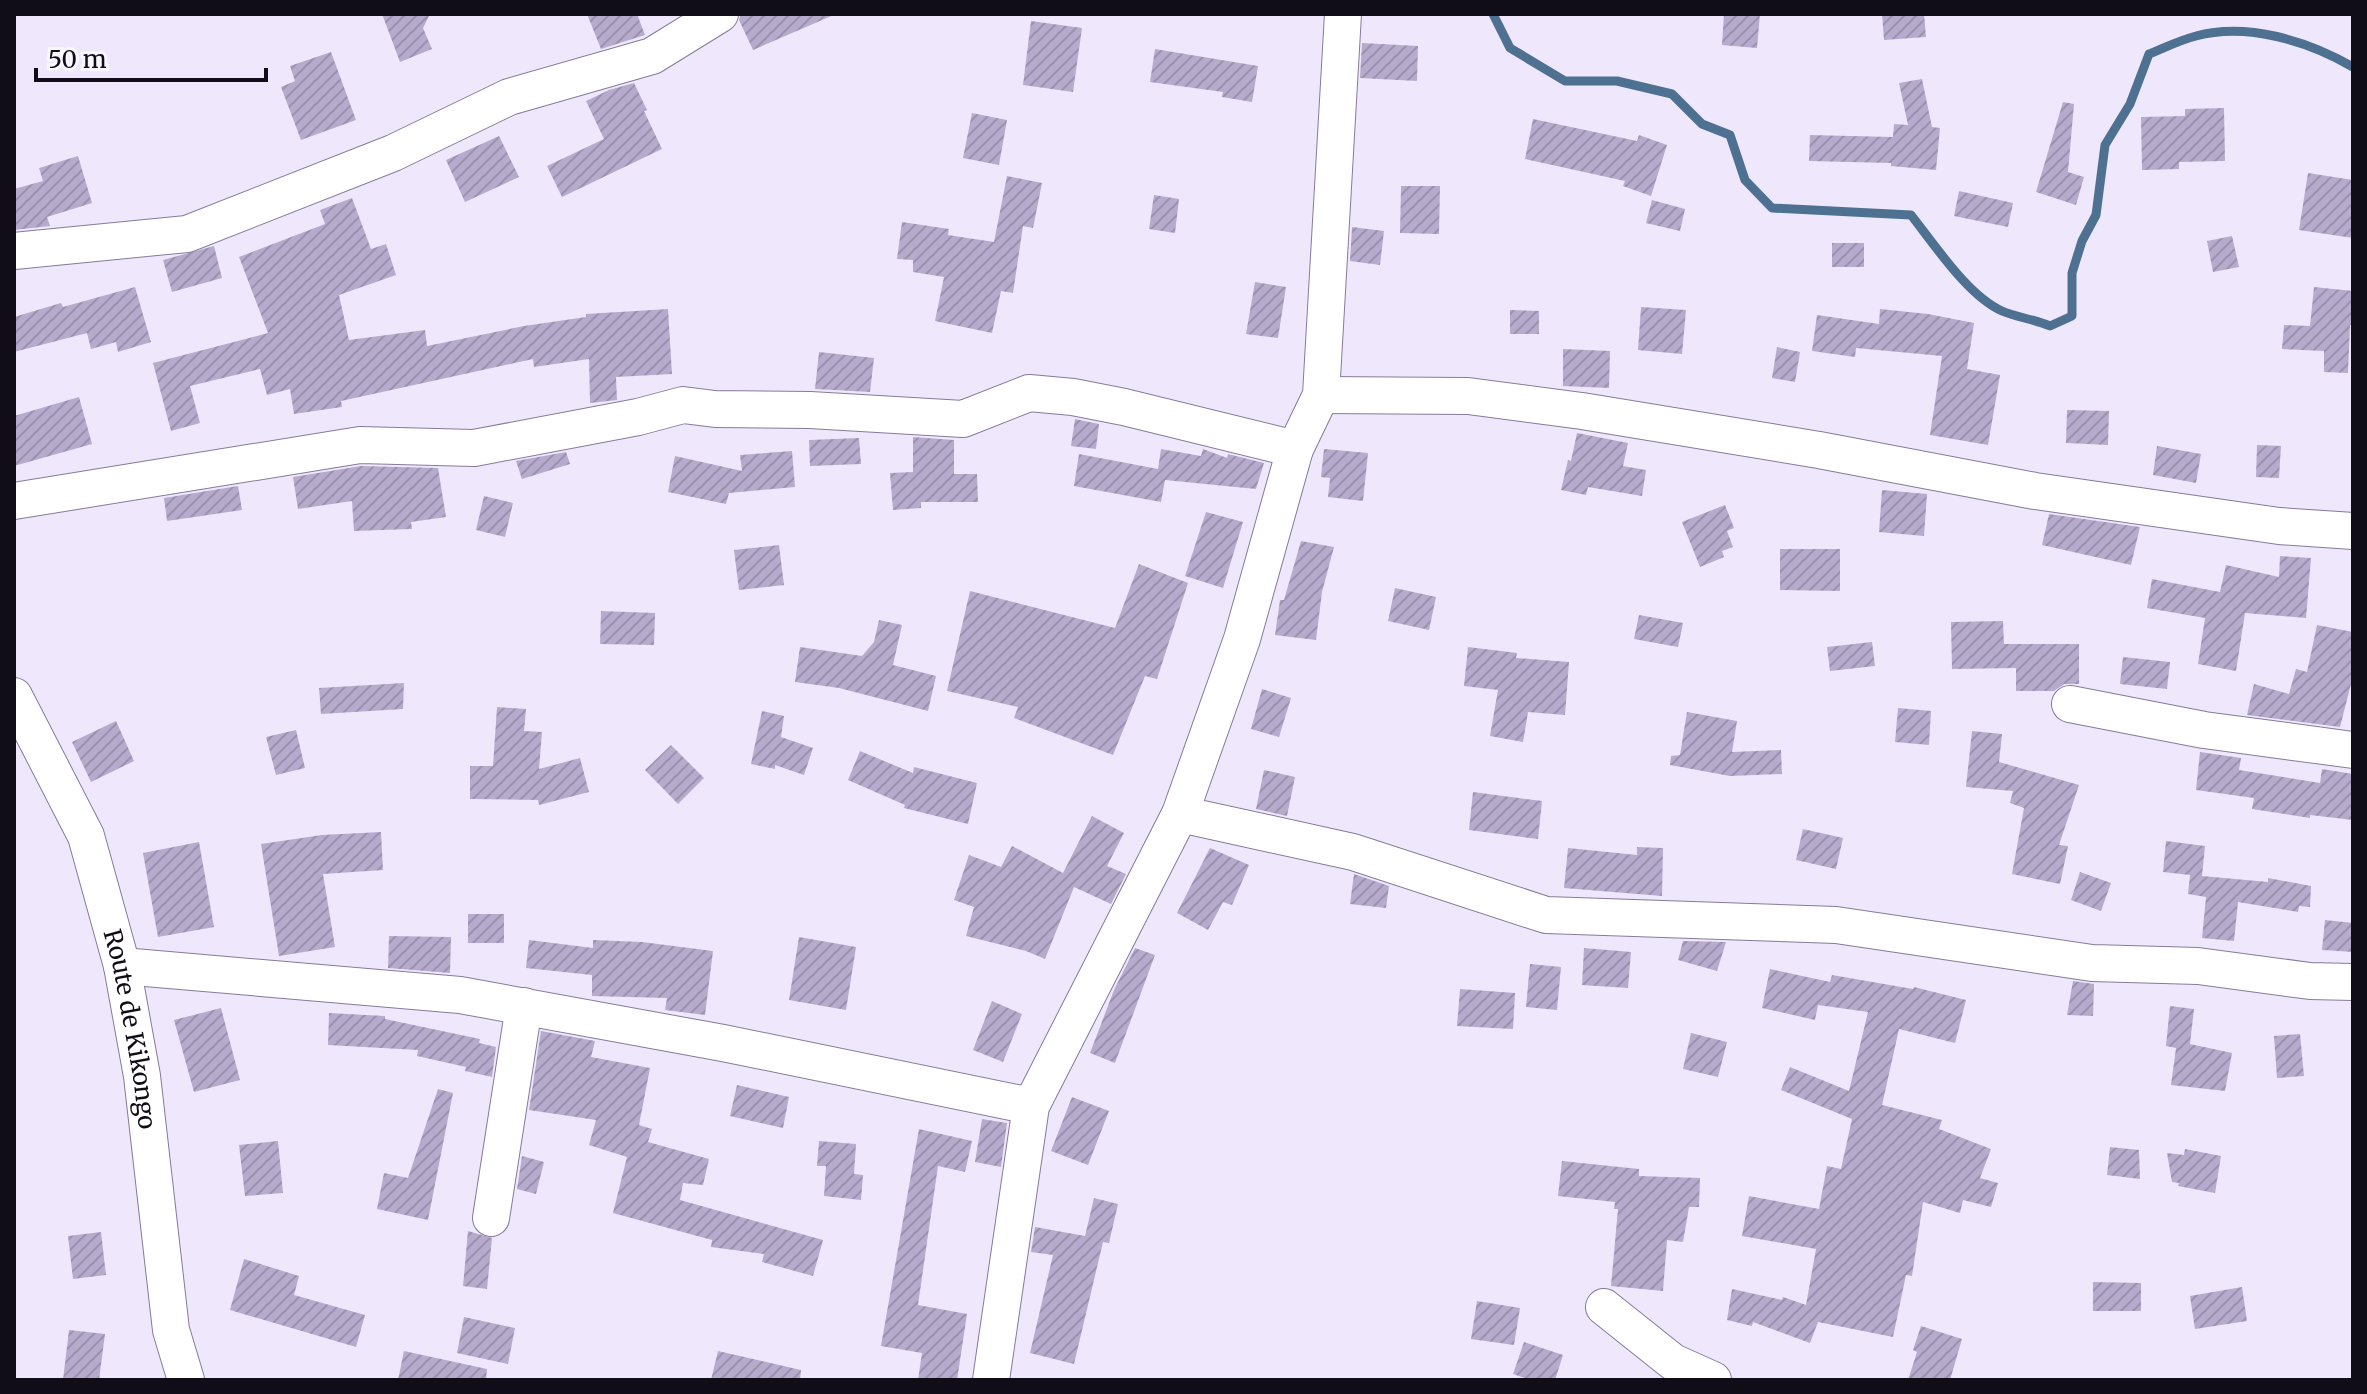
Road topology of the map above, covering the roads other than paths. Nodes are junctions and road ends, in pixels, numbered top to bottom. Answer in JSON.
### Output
{"nodes":[{"id":1,"x":720,"y":14,"type":"edge"},
{"id":2,"x":1343,"y":14,"type":"edge"},
{"id":3,"x":14,"y":251,"type":"edge"},
{"id":4,"x":1321,"y":395,"type":"junction"},
{"id":5,"x":1295,"y":449,"type":"junction"},
{"id":6,"x":14,"y":501,"type":"edge"},
{"id":7,"x":2353,"y":531,"type":"edge"},
{"id":8,"x":14,"y":696,"type":"edge"},
{"id":9,"x":2070,"y":704,"type":"dead end"},
{"id":10,"x":2353,"y":750,"type":"edge"},
{"id":11,"x":1180,"y":814,"type":"junction"},
{"id":12,"x":122,"y":966,"type":"junction"},
{"id":13,"x":2353,"y":982,"type":"edge"},
{"id":14,"x":524,"y":1006,"type":"junction"},
{"id":15,"x":1031,"y":1106,"type":"junction"},
{"id":16,"x":491,"y":1218,"type":"dead end"},
{"id":17,"x":1604,"y":1307,"type":"dead end"},
{"id":18,"x":186,"y":1380,"type":"edge"},
{"id":19,"x":991,"y":1380,"type":"edge"},
{"id":20,"x":1713,"y":1380,"type":"edge"}],
"edges":[{"from":1,"to":3,"type":"street"},
{"from":2,"to":4,"type":"street"},
{"from":4,"to":5,"type":"street"},
{"from":4,"to":7,"type":"street"},
{"from":5,"to":6,"type":"street"},
{"from":5,"to":11,"type":"street"},
{"from":8,"to":12,"type":"street","name":"Route de Kikongo"},
{"from":9,"to":10,"type":"street"},
{"from":11,"to":13,"type":"street"},
{"from":11,"to":15,"type":"street"},
{"from":12,"to":14,"type":"street"},
{"from":12,"to":18,"type":"street","name":"Route de Kikongo"},
{"from":14,"to":15,"type":"street"},
{"from":14,"to":16,"type":"street"},
{"from":15,"to":19,"type":"street"},
{"from":17,"to":20,"type":"street"}]}
